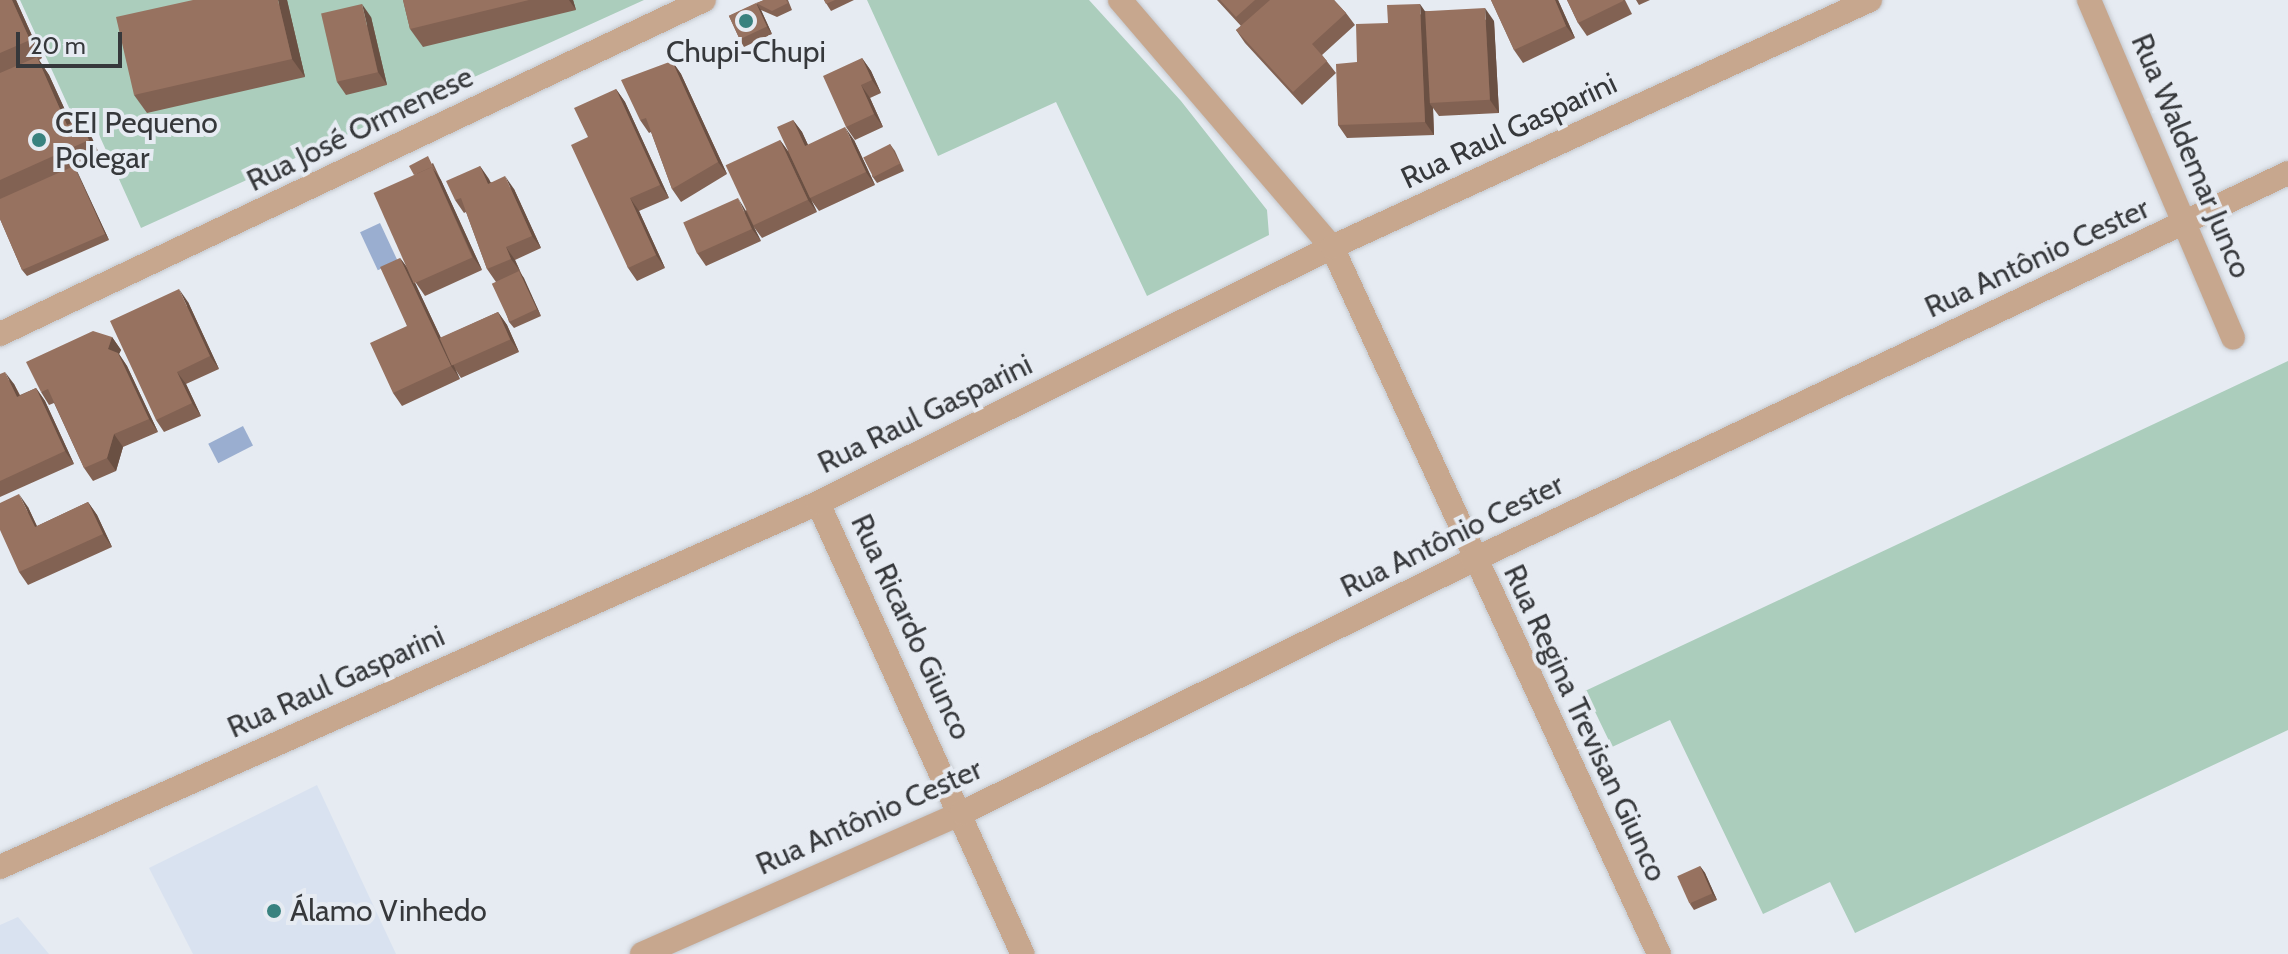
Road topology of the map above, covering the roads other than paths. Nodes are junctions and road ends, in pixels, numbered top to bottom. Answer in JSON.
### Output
{"nodes":[{"id":1,"x":704,"y":0,"type":"edge"},
{"id":2,"x":1120,"y":0,"type":"edge"},
{"id":3,"x":1870,"y":0,"type":"edge"},
{"id":4,"x":2089,"y":0,"type":"edge"},
{"id":5,"x":2288,"y":173,"type":"edge"},
{"id":6,"x":2186,"y":223,"type":"junction"},
{"id":7,"x":1332,"y":247,"type":"junction"},
{"id":8,"x":0,"y":334,"type":"edge"},
{"id":9,"x":2233,"y":338,"type":"dead end"},
{"id":10,"x":818,"y":503,"type":"junction"},
{"id":11,"x":1473,"y":560,"type":"junction"},
{"id":12,"x":962,"y":813,"type":"junction"},
{"id":13,"x":0,"y":867,"type":"edge"},
{"id":14,"x":642,"y":954,"type":"edge"},
{"id":15,"x":1023,"y":954,"type":"edge"},
{"id":16,"x":1659,"y":954,"type":"edge"}],
"edges":[{"from":1,"to":8,"type":"street","name":"Rua José Ormenese"},
{"from":2,"to":7,"type":"street","name":"Rua Regina Trevisan Giunco"},
{"from":3,"to":7,"type":"street","name":"Rua Raul Gasparini"},
{"from":4,"to":6,"type":"street","name":"Rua Waldemar Junco"},
{"from":5,"to":6,"type":"street","name":"Rua Antônio Cester"},
{"from":6,"to":9,"type":"street","name":"Rua Waldemar Junco"},
{"from":6,"to":11,"type":"street","name":"Rua Antônio Cester"},
{"from":7,"to":10,"type":"street","name":"Rua Raul Gasparini"},
{"from":7,"to":11,"type":"street","name":"Rua Regina Trevisan Giunco"},
{"from":10,"to":12,"type":"street","name":"Rua Ricardo Giunco"},
{"from":10,"to":13,"type":"street","name":"Rua Raul Gasparini"},
{"from":11,"to":12,"type":"street","name":"Rua Antônio Cester"},
{"from":11,"to":16,"type":"street","name":"Rua Regina Trevisan Giunco"},
{"from":12,"to":14,"type":"street","name":"Rua Antônio Cester"},
{"from":12,"to":15,"type":"street","name":"Rua Ricardo Giunco"}]}
